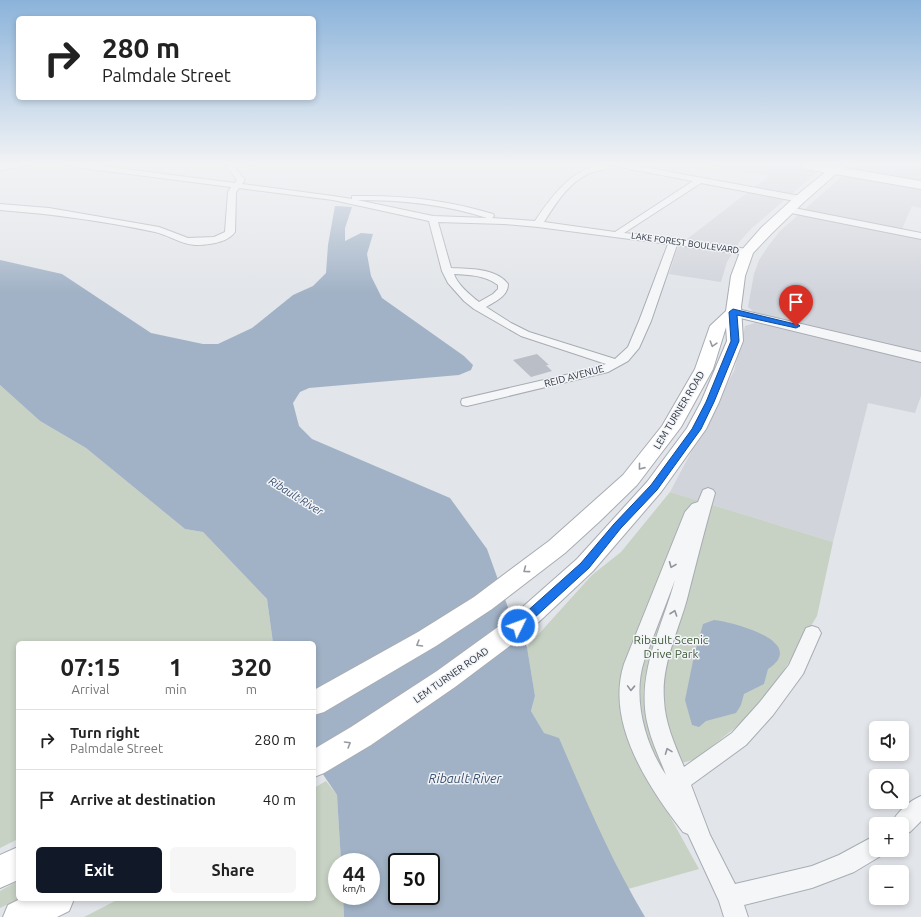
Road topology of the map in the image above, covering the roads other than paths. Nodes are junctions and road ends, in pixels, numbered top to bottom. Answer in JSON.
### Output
{"nodes":[{"id":1,"x":10,"y":208,"type":"edge"},
{"id":2,"x":231,"y":208,"type":"edge"},
{"id":3,"x":380,"y":208,"type":"edge"},
{"id":4,"x":461,"y":208,"type":"edge"},
{"id":5,"x":549,"y":208,"type":"edge"},
{"id":6,"x":657,"y":208,"type":"edge"},
{"id":7,"x":791,"y":208,"type":"edge"},
{"id":8,"x":789,"y":210,"type":"junction"},
{"id":9,"x":433,"y":219,"type":"junction"},
{"id":10,"x":504,"y":220,"type":"junction"},
{"id":11,"x":538,"y":224,"type":"junction"},
{"id":12,"x":618,"y":234,"type":"junction"},
{"id":13,"x":921,"y":236,"type":"edge"},
{"id":14,"x":674,"y":242,"type":"junction"},
{"id":15,"x":747,"y":252,"type":"junction"},
{"id":16,"x":447,"y":270,"type":"junction"},
{"id":17,"x":478,"y":307,"type":"junction"},
{"id":18,"x":733,"y":312,"type":"junction"},
{"id":19,"x":921,"y":357,"type":"edge"},
{"id":20,"x":616,"y":363,"type":"junction"},
{"id":21,"x":467,"y":402,"type":"dead end"},
{"id":22,"x":812,"y":633,"type":"dead end"},
{"id":23,"x":316,"y":703,"type":"edge"},
{"id":24,"x":316,"y":763,"type":"edge"},
{"id":25,"x":679,"y":782,"type":"junction"},
{"id":26,"x":921,"y":806,"type":"edge"},
{"id":27,"x":909,"y":818,"type":"edge"},
{"id":28,"x":701,"y":840,"type":"junction"},
{"id":29,"x":869,"y":850,"type":"edge"},
{"id":30,"x":16,"y":864,"type":"edge"},
{"id":31,"x":0,"y":872,"type":"edge"},
{"id":32,"x":53,"y":901,"type":"edge"},
{"id":33,"x":733,"y":907,"type":"edge"},
{"id":34,"x":20,"y":917,"type":"edge"}],
"edges":[{"from":1,"to":2,"type":"street"},
{"from":3,"to":9,"type":"street","name":"LAKE FOREST BOULEVARD"},
{"from":4,"to":10,"type":"street","name":"LAKE FOREST BOULEVARD"},
{"from":5,"to":11,"type":"street"},
{"from":6,"to":12,"type":"street"},
{"from":7,"to":8,"type":"main road","name":"LEM TURNER ROAD"},
{"from":8,"to":13,"type":"street"},
{"from":8,"to":15,"type":"main road","name":"LEM TURNER ROAD"},
{"from":9,"to":10,"type":"street","name":"LAKE FOREST BOULEVARD"},
{"from":9,"to":16,"type":"street"},
{"from":10,"to":11,"type":"street","name":"LAKE FOREST BOULEVARD"},
{"from":11,"to":12,"type":"street","name":"LAKE FOREST BOULEVARD"},
{"from":12,"to":14,"type":"street","name":"LAKE FOREST BOULEVARD"},
{"from":14,"to":15,"type":"street","name":"LAKE FOREST BOULEVARD"},
{"from":14,"to":20,"type":"street","name":"REID AVENUE"},
{"from":15,"to":18,"type":"main road","name":"LEM TURNER ROAD"},
{"from":16,"to":17,"type":"street"},
{"from":16,"to":17,"type":"street"},
{"from":17,"to":20,"type":"street"},
{"from":18,"to":19,"type":"street"},
{"from":18,"to":23,"type":"main road","name":"LEM TURNER ROAD","one_way":true},
{"from":24,"to":18,"type":"main road","name":"LEM TURNER ROAD","one_way":true},
{"from":20,"to":21,"type":"street","name":"REID AVENUE"},
{"from":22,"to":25,"type":"street"},
{"from":25,"to":28,"type":"street"},
{"from":25,"to":28,"type":"street","one_way":true},
{"from":26,"to":27,"type":"street"},
{"from":28,"to":33,"type":"street"},
{"from":29,"to":33,"type":"street"},
{"from":30,"to":31,"type":"main road"},
{"from":32,"to":34,"type":"main road"}]}
